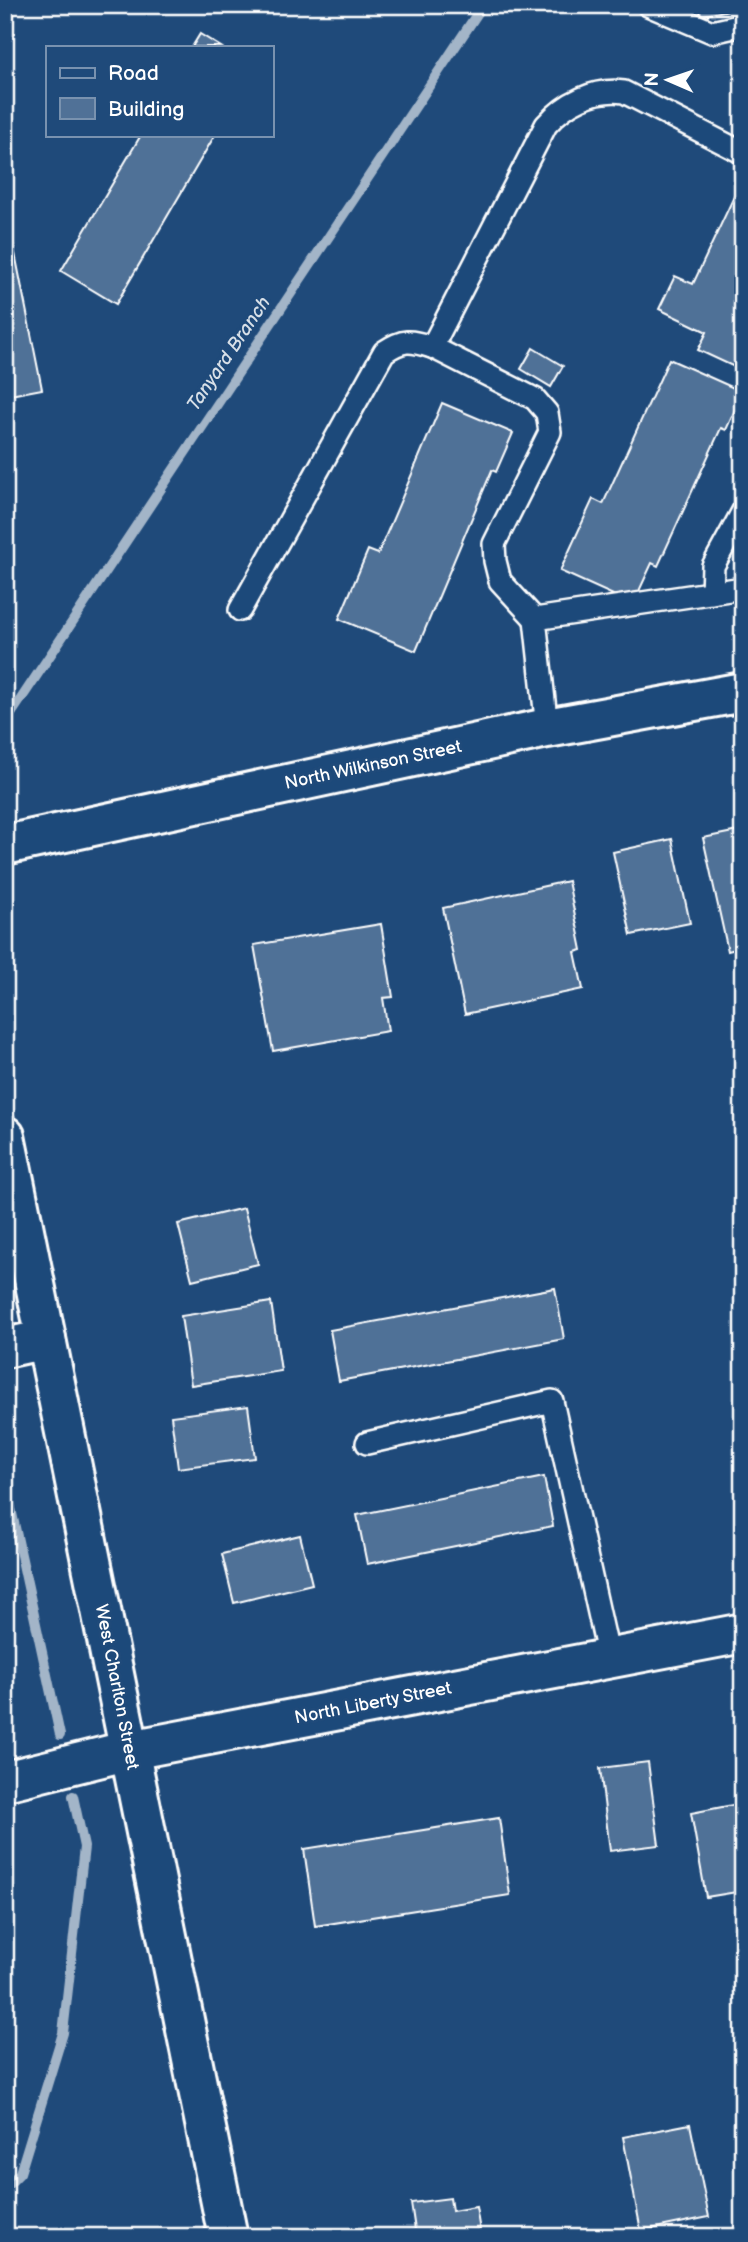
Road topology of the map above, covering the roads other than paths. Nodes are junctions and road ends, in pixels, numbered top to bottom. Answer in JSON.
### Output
{"nodes":[{"id":1,"x":648,"y":5,"type":"edge"},
{"id":2,"x":743,"y":25,"type":"edge"},
{"id":3,"x":743,"y":153,"type":"edge"},
{"id":4,"x":432,"y":347,"type":"junction"},
{"id":5,"x":743,"y":511,"type":"edge"},
{"id":6,"x":743,"y":588,"type":"edge"},
{"id":7,"x":712,"y":593,"type":"junction"},
{"id":8,"x":240,"y":610,"type":"dead end"},
{"id":9,"x":535,"y":619,"type":"junction"},
{"id":10,"x":743,"y":692,"type":"edge"},
{"id":11,"x":547,"y":728,"type":"junction"},
{"id":12,"x":5,"y":845,"type":"edge"},
{"id":13,"x":5,"y":1136,"type":"edge"},
{"id":14,"x":46,"y":1339,"type":"junction"},
{"id":15,"x":5,"y":1348,"type":"edge"},
{"id":16,"x":367,"y":1443,"type":"dead end"},
{"id":17,"x":743,"y":1633,"type":"edge"},
{"id":18,"x":609,"y":1658,"type":"junction"},
{"id":19,"x":130,"y":1750,"type":"junction"},
{"id":20,"x":5,"y":1781,"type":"edge"},
{"id":21,"x":228,"y":2237,"type":"edge"}],
"edges":[{"from":1,"to":2,"type":"lane"},
{"from":3,"to":4,"type":"lane"},
{"from":4,"to":8,"type":"lane"},
{"from":4,"to":9,"type":"lane"},
{"from":5,"to":7,"type":"lane"},
{"from":6,"to":7,"type":"lane"},
{"from":7,"to":9,"type":"lane"},
{"from":9,"to":11,"type":"lane"},
{"from":10,"to":11,"type":"street","name":"North Wilkinson Street"},
{"from":11,"to":12,"type":"street","name":"North Wilkinson Street"},
{"from":13,"to":14,"type":"street","name":"West Charlton Street"},
{"from":14,"to":15,"type":"street"},
{"from":14,"to":19,"type":"street","name":"West Charlton Street"},
{"from":16,"to":18,"type":"lane"},
{"from":17,"to":18,"type":"street","name":"North Liberty Street"},
{"from":18,"to":19,"type":"street","name":"North Liberty Street"},
{"from":19,"to":20,"type":"street","name":"North Liberty Street"},
{"from":19,"to":21,"type":"street","name":"West Charlton Street"}]}
